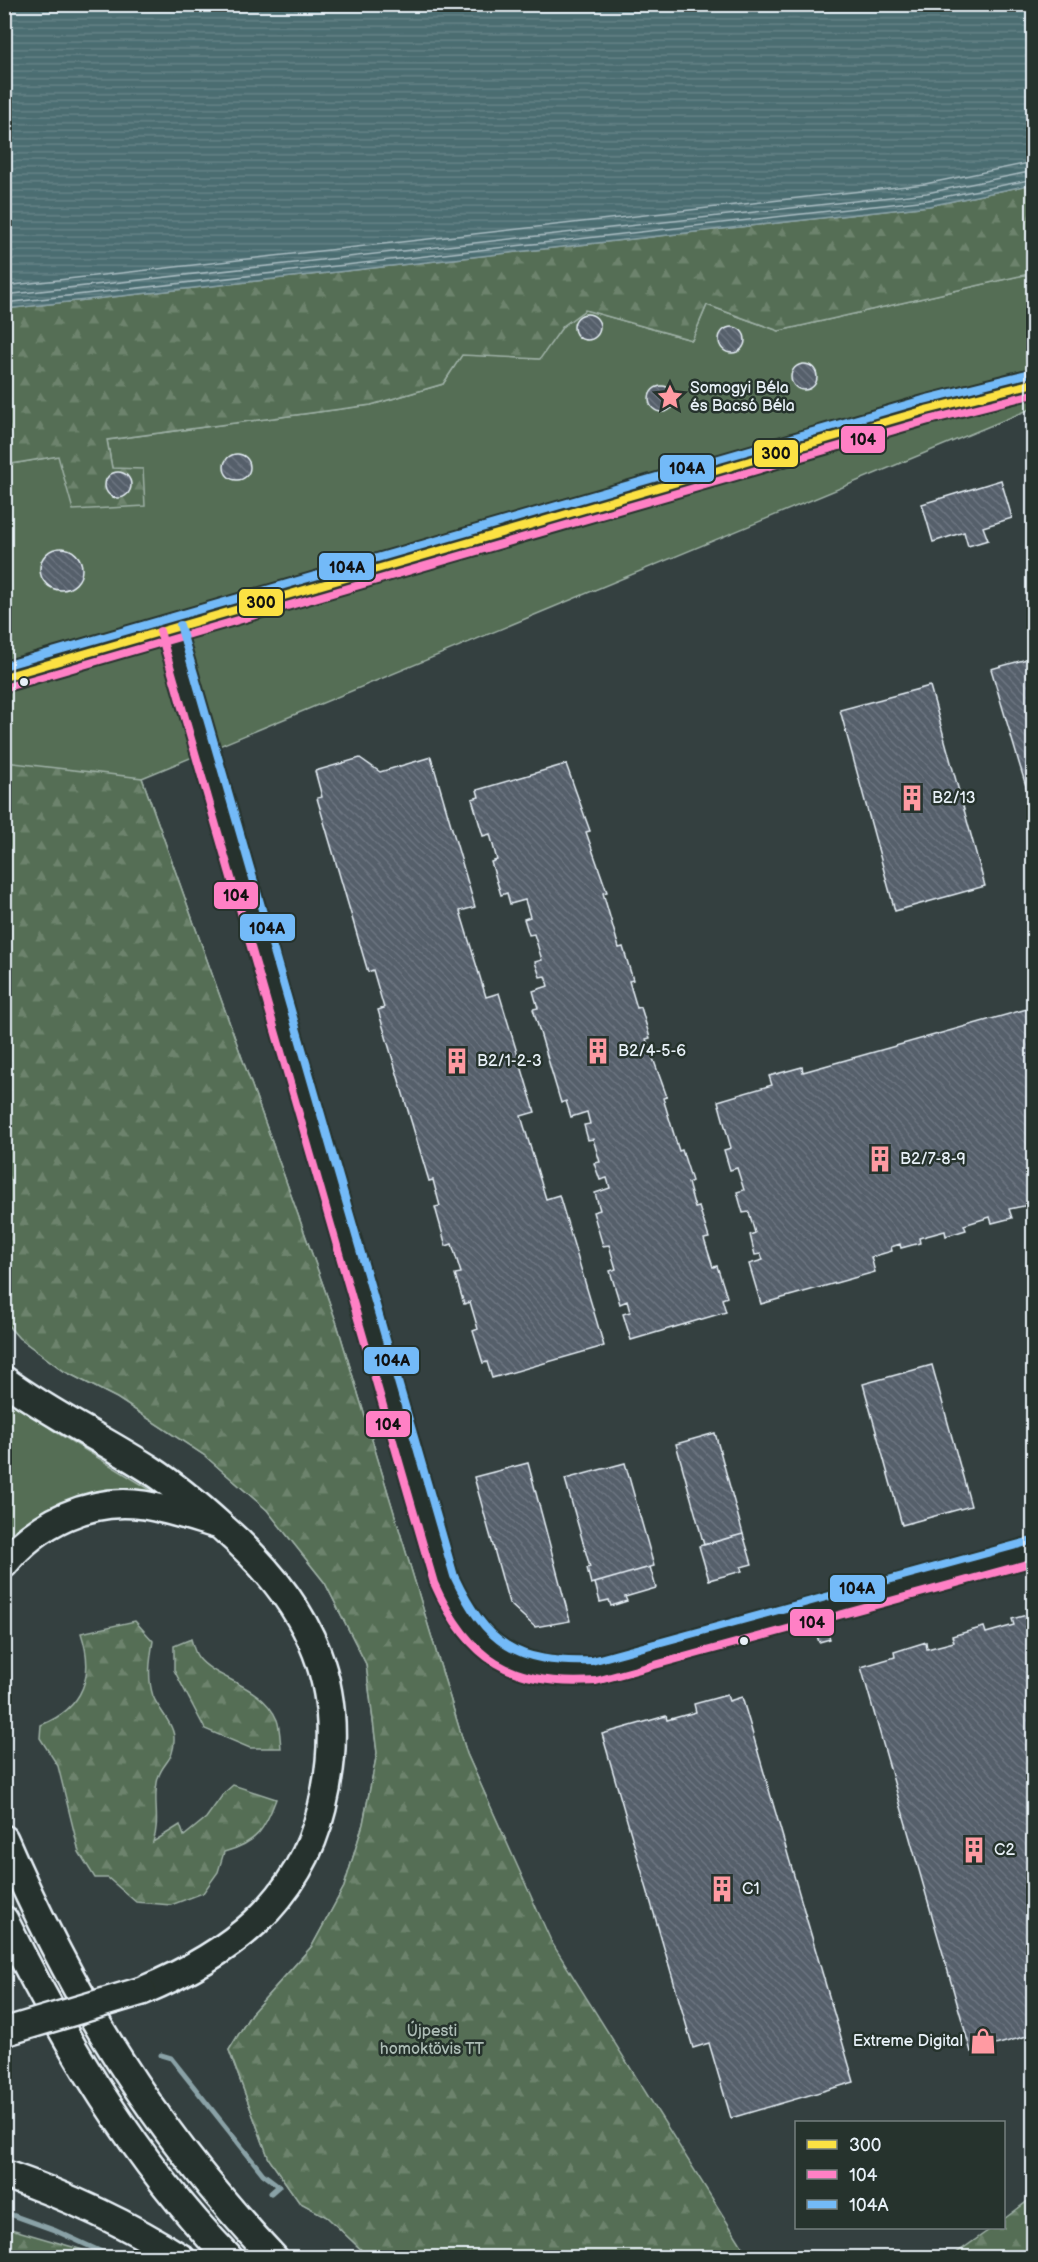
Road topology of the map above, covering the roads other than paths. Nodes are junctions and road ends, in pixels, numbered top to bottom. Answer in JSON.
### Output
{"nodes":[{"id":1,"x":1034,"y":383,"type":"edge"},
{"id":2,"x":170,"y":628,"type":"junction"},
{"id":3,"x":4,"y":677,"type":"edge"},
{"id":4,"x":4,"y":1380,"type":"edge"},
{"id":5,"x":221,"y":1526,"type":"junction"},
{"id":6,"x":1034,"y":1551,"type":"edge"},
{"id":7,"x":4,"y":1564,"type":"edge"},
{"id":8,"x":4,"y":1839,"type":"edge"},
{"id":9,"x":4,"y":1920,"type":"edge"},
{"id":10,"x":4,"y":2032,"type":"edge"},
{"id":11,"x":4,"y":2174,"type":"edge"},
{"id":12,"x":181,"y":2258,"type":"edge"},
{"id":13,"x":229,"y":2258,"type":"edge"},
{"id":14,"x":274,"y":2258,"type":"edge"}],
"edges":[{"from":1,"to":2,"type":"main road"},
{"from":2,"to":3,"type":"main road"},
{"from":2,"to":6,"type":"street"},
{"from":4,"to":5,"type":"highway"},
{"from":5,"to":7,"type":"highway"},
{"from":5,"to":10,"type":"highway","bridge":true},
{"from":8,"to":14,"type":"highway"},
{"from":9,"to":13,"type":"highway"},
{"from":11,"to":12,"type":"highway"}]}
